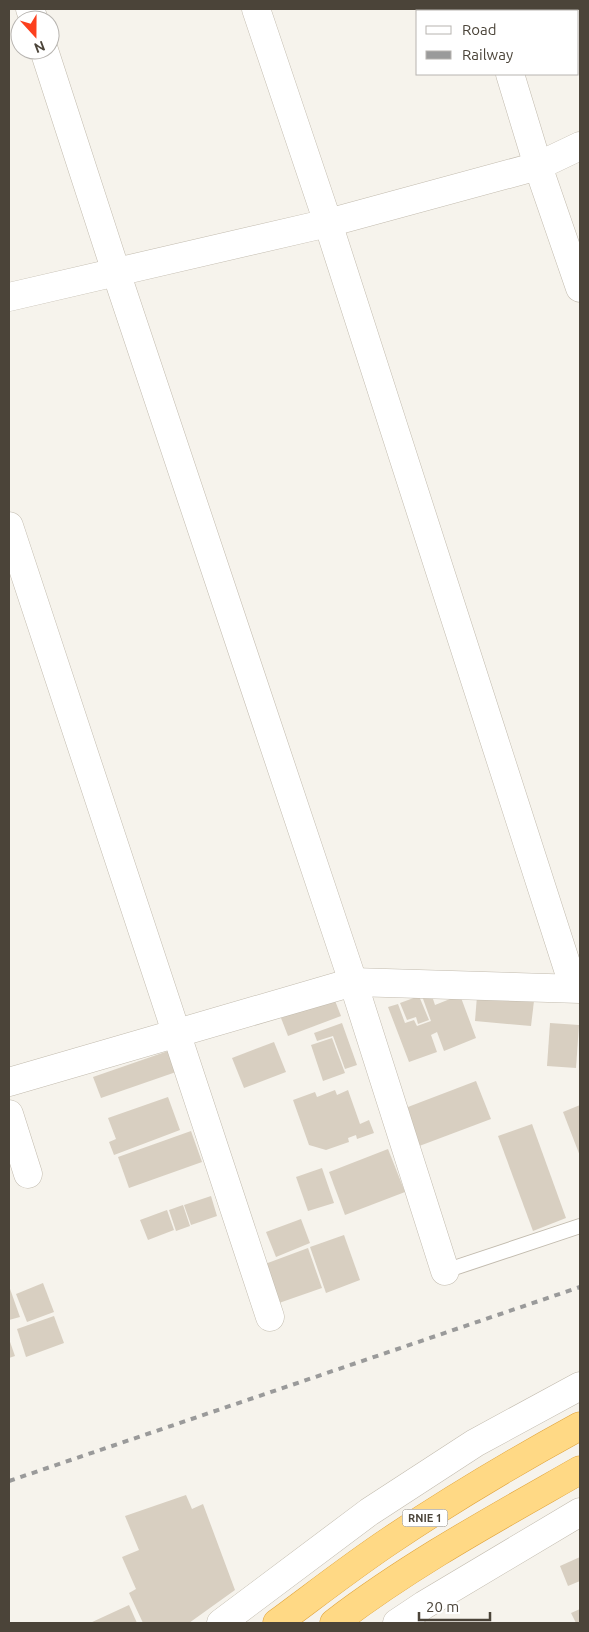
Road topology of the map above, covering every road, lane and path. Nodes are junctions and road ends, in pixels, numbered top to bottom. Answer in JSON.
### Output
{"nodes":[{"id":1,"x":256,"y":9,"type":"edge"},
{"id":2,"x":47,"y":60,"type":"edge"},
{"id":3,"x":510,"y":75,"type":"edge"},
{"id":4,"x":580,"y":146,"type":"edge"},
{"id":5,"x":538,"y":166,"type":"junction"},
{"id":6,"x":328,"y":223,"type":"junction"},
{"id":7,"x":116,"y":272,"type":"junction"},
{"id":8,"x":580,"y":288,"type":"edge"},
{"id":9,"x":9,"y":297,"type":"edge"},
{"id":10,"x":9,"y":526,"type":"edge"},
{"id":11,"x":353,"y":982,"type":"junction"},
{"id":12,"x":577,"y":989,"type":"edge"},
{"id":13,"x":176,"y":1034,"type":"junction"},
{"id":14,"x":9,"y":1082,"type":"edge"},
{"id":15,"x":9,"y":1114,"type":"edge"},
{"id":16,"x":28,"y":1174,"type":"dead end"},
{"id":17,"x":580,"y":1226,"type":"edge"},
{"id":18,"x":445,"y":1271,"type":"joint"},
{"id":19,"x":270,"y":1317,"type":"dead end"},
{"id":20,"x":580,"y":1386,"type":"edge"},
{"id":21,"x":580,"y":1426,"type":"edge"},
{"id":22,"x":580,"y":1470,"type":"edge"},
{"id":23,"x":580,"y":1512,"type":"edge"},
{"id":24,"x":221,"y":1623,"type":"edge"},
{"id":25,"x":277,"y":1623,"type":"edge"},
{"id":26,"x":334,"y":1623,"type":"edge"},
{"id":27,"x":397,"y":1623,"type":"edge"}],
"edges":[{"from":1,"to":6,"type":"street"},
{"from":2,"to":7,"type":"street"},
{"from":3,"to":5,"type":"street"},
{"from":4,"to":5,"type":"street"},
{"from":5,"to":6,"type":"street"},
{"from":5,"to":8,"type":"street"},
{"from":6,"to":7,"type":"street"},
{"from":6,"to":12,"type":"street"},
{"from":7,"to":9,"type":"street"},
{"from":7,"to":11,"type":"street"},
{"from":10,"to":13,"type":"street"},
{"from":11,"to":12,"type":"street"},
{"from":11,"to":13,"type":"street"},
{"from":11,"to":18,"type":"street"},
{"from":13,"to":14,"type":"street"},
{"from":13,"to":19,"type":"street"},
{"from":15,"to":16,"type":"street"},
{"from":17,"to":18,"type":"lane"},
{"from":20,"to":24,"type":"street"},
{"from":21,"to":25,"type":"highway","number":"RNIE 1"},
{"from":22,"to":26,"type":"highway","number":"RNIE 1"},
{"from":23,"to":27,"type":"street"}]}
